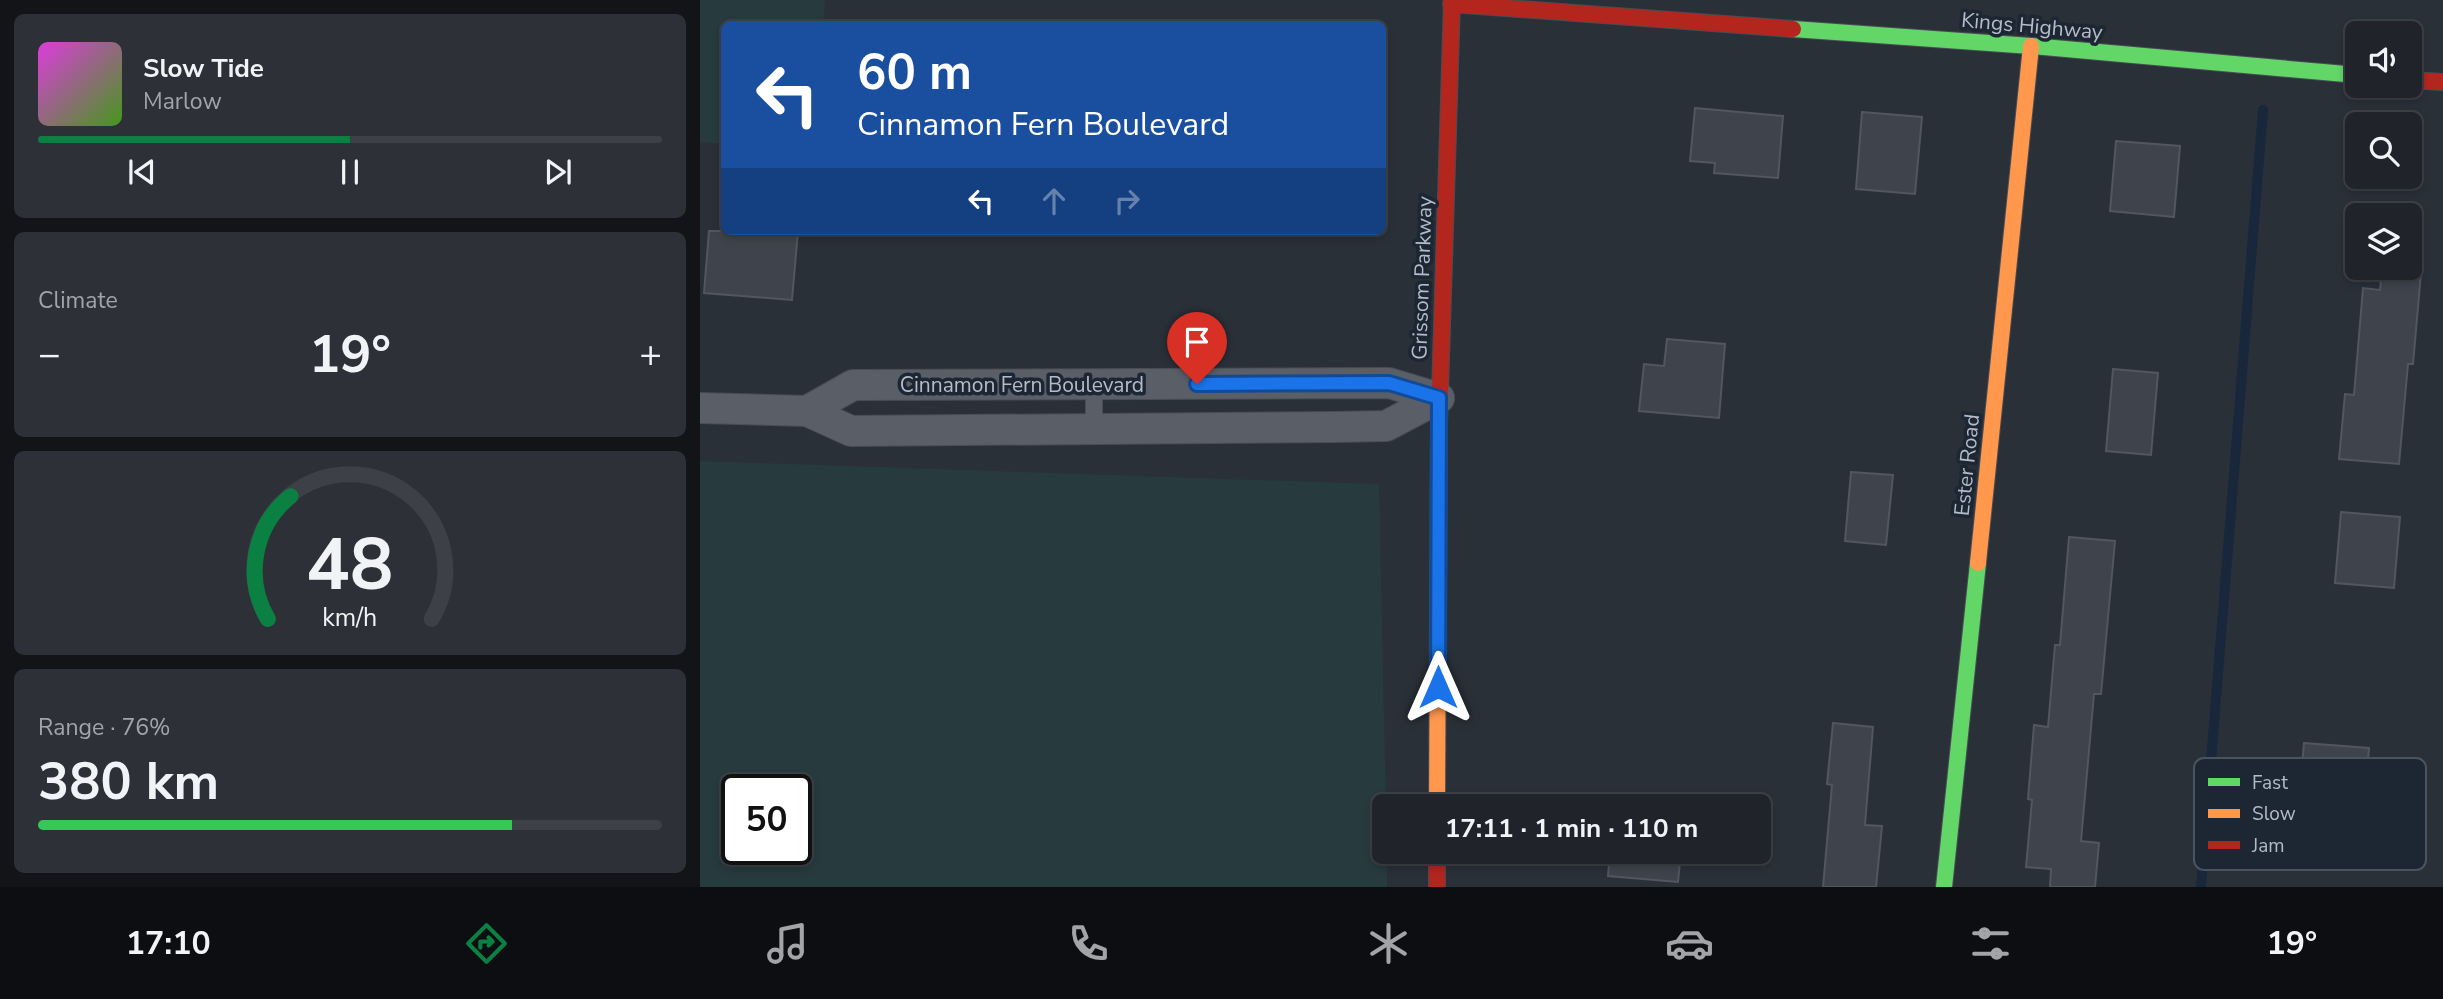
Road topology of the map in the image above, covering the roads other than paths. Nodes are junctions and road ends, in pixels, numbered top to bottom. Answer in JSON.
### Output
{"nodes":[{"id":1,"x":1452,"y":1,"type":"edge"},
{"id":2,"x":1748,"y":9,"type":"dead end"},
{"id":3,"x":1791,"y":29,"type":"junction"},
{"id":4,"x":2031,"y":46,"type":"junction"},
{"id":5,"x":2345,"y":74,"type":"edge"},
{"id":6,"x":2422,"y":81,"type":"edge"},
{"id":7,"x":2443,"y":82,"type":"edge"},
{"id":8,"x":1094,"y":384,"type":"junction"},
{"id":9,"x":1439,"y":398,"type":"junction"},
{"id":10,"x":700,"y":408,"type":"edge"},
{"id":11,"x":807,"y":411,"type":"junction"},
{"id":12,"x":1094,"y":430,"type":"junction"},
{"id":13,"x":1437,"y":794,"type":"edge"},
{"id":14,"x":1437,"y":864,"type":"edge"},
{"id":15,"x":1437,"y":887,"type":"edge"},
{"id":16,"x":1944,"y":887,"type":"edge"}],
"edges":[{"from":1,"to":3,"type":"street","name":"Kings Highway"},
{"from":1,"to":9,"type":"street","name":"Grissom Parkway"},
{"from":2,"to":3,"type":"street"},
{"from":3,"to":4,"type":"street","name":"Kings Highway"},
{"from":4,"to":5,"type":"street","name":"Kings Highway"},
{"from":4,"to":16,"type":"street","name":"Ester Road"},
{"from":6,"to":7,"type":"street"},
{"from":8,"to":9,"type":"street","name":"Cinnamon Fern Boulevard"},
{"from":8,"to":11,"type":"street","name":"Cinnamon Fern Boulevard"},
{"from":8,"to":12,"type":"lane"},
{"from":9,"to":12,"type":"street","name":"Cinnamon Fern Boulevard"},
{"from":9,"to":13,"type":"street","name":"Grissom Parkway"},
{"from":10,"to":11,"type":"street","name":"Cinnamon Fern Boulevard"},
{"from":11,"to":12,"type":"street","name":"Cinnamon Fern Boulevard"},
{"from":14,"to":15,"type":"street"}]}
